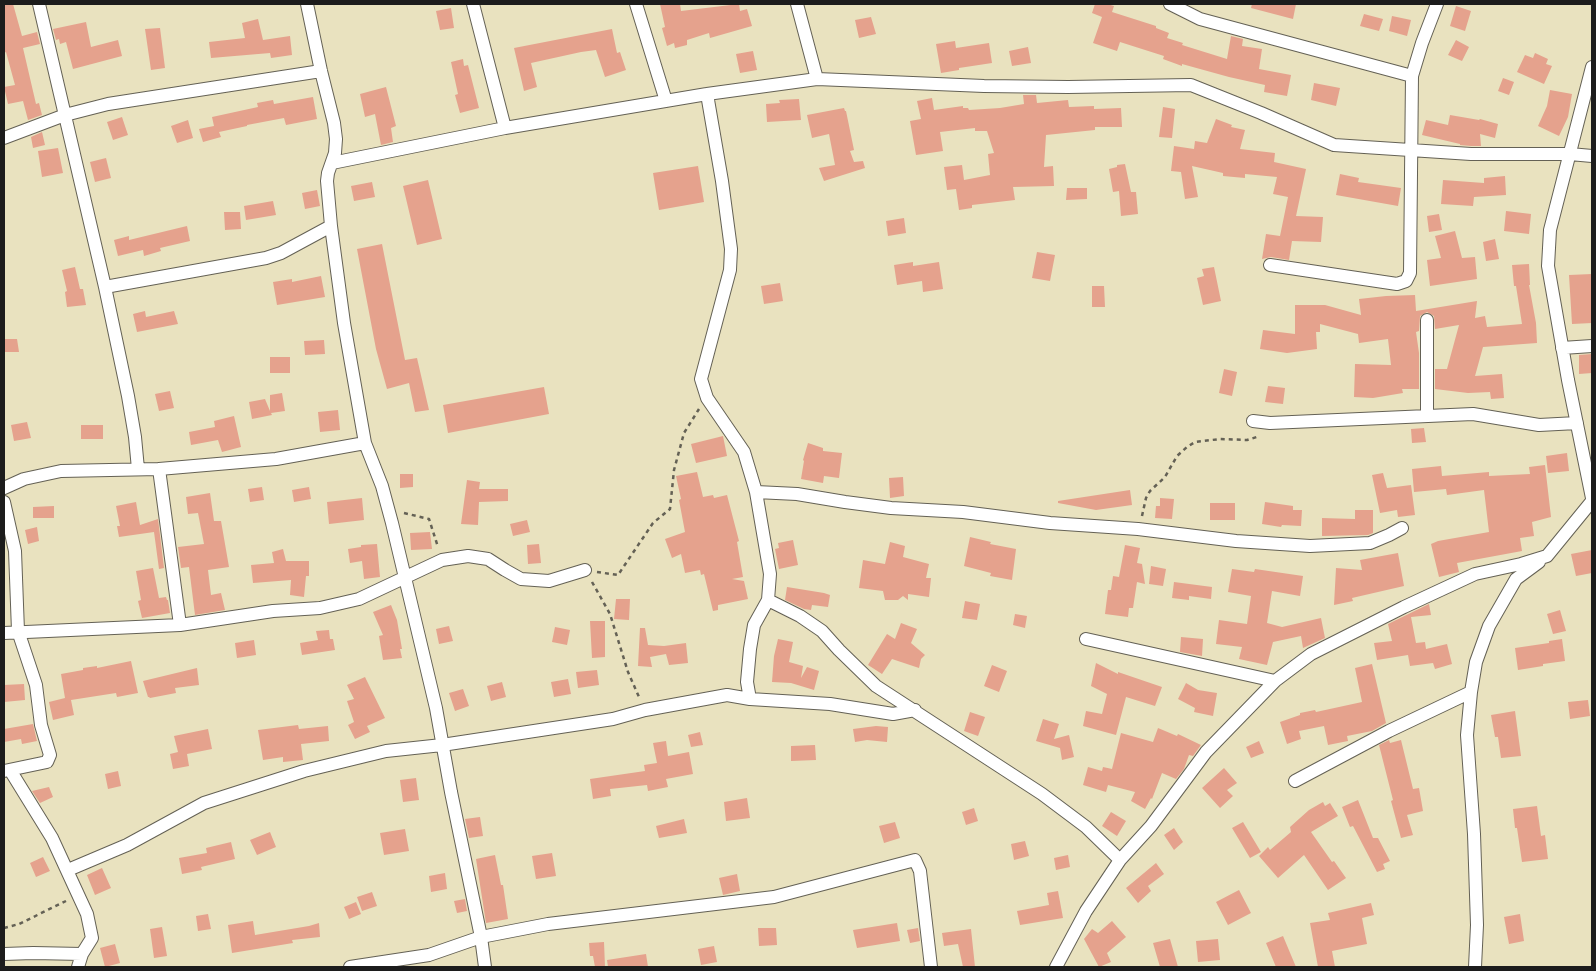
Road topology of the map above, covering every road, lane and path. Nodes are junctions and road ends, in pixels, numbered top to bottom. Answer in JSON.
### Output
{"nodes":[{"id":1,"x":39,"y":4,"type":"edge"},
{"id":2,"x":307,"y":4,"type":"edge"},
{"id":3,"x":473,"y":4,"type":"edge"},
{"id":4,"x":636,"y":4,"type":"edge"},
{"id":5,"x":797,"y":4,"type":"edge"},
{"id":6,"x":1170,"y":4,"type":"edge"},
{"id":7,"x":1437,"y":4,"type":"edge"},
{"id":8,"x":1592,"y":67,"type":"edge"},
{"id":9,"x":321,"y":72,"type":"junction"},
{"id":10,"x":1412,"y":76,"type":"junction"},
{"id":11,"x":817,"y":78,"type":"junction"},
{"id":12,"x":707,"y":94,"type":"junction"},
{"id":13,"x":666,"y":101,"type":"junction"},
{"id":14,"x":65,"y":115,"type":"junction"},
{"id":15,"x":505,"y":128,"type":"junction"},
{"id":16,"x":4,"y":138,"type":"edge"},
{"id":17,"x":1411,"y":151,"type":"junction"},
{"id":18,"x":1570,"y":154,"type":"junction"},
{"id":19,"x":1592,"y":156,"type":"edge"},
{"id":20,"x":332,"y":163,"type":"junction"},
{"id":21,"x":331,"y":226,"type":"junction"},
{"id":22,"x":1270,"y":265,"type":"dead end"},
{"id":23,"x":105,"y":287,"type":"junction"},
{"id":24,"x":1427,"y":320,"type":"dead end"},
{"id":25,"x":1592,"y":346,"type":"edge"},
{"id":26,"x":1562,"y":348,"type":"junction"},
{"id":27,"x":706,"y":398,"type":"junction"},
{"id":28,"x":1427,"y":416,"type":"junction"},
{"id":29,"x":1253,"y":421,"type":"dead end"},
{"id":30,"x":1270,"y":423,"type":"junction"},
{"id":31,"x":1577,"y":423,"type":"junction"},
{"id":32,"x":365,"y":443,"type":"junction"},
{"id":33,"x":138,"y":469,"type":"junction"},
{"id":34,"x":159,"y":469,"type":"junction"},
{"id":35,"x":4,"y":488,"type":"edge"},
{"id":36,"x":756,"y":492,"type":"junction"},
{"id":37,"x":1592,"y":499,"type":"edge"},
{"id":38,"x":4,"y":502,"type":"edge"},
{"id":39,"x":388,"y":509,"type":"junction"},
{"id":40,"x":1402,"y":528,"type":"dead end"},
{"id":41,"x":1138,"y":529,"type":"junction"},
{"id":42,"x":1547,"y":556,"type":"junction"},
{"id":43,"x":442,"y":560,"type":"junction"},
{"id":44,"x":586,"y":570,"type":"junction"},
{"id":45,"x":405,"y":577,"type":"junction"},
{"id":46,"x":768,"y":600,"type":"junction"},
{"id":47,"x":180,"y":625,"type":"junction"},
{"id":48,"x":18,"y":631,"type":"junction"},
{"id":49,"x":4,"y":633,"type":"edge"},
{"id":50,"x":1086,"y":639,"type":"dead end"},
{"id":51,"x":1275,"y":681,"type":"junction"},
{"id":52,"x":1471,"y":692,"type":"junction"},
{"id":53,"x":750,"y":699,"type":"junction"},
{"id":54,"x":645,"y":710,"type":"junction"},
{"id":55,"x":916,"y":710,"type":"junction"},
{"id":56,"x":442,"y":745,"type":"junction"},
{"id":57,"x":7,"y":770,"type":"edge"},
{"id":58,"x":1295,"y":781,"type":"dead end"},
{"id":59,"x":1120,"y":860,"type":"junction"},
{"id":60,"x":68,"y":870,"type":"junction"},
{"id":61,"x":78,"y":896,"type":"junction"},
{"id":62,"x":4,"y":928,"type":"edge"},
{"id":63,"x":480,"y":937,"type":"junction"},
{"id":64,"x":4,"y":954,"type":"edge"},
{"id":65,"x":82,"y":954,"type":"junction"},
{"id":66,"x":78,"y":967,"type":"edge"},
{"id":67,"x":350,"y":967,"type":"edge"},
{"id":68,"x":485,"y":967,"type":"edge"},
{"id":69,"x":931,"y":967,"type":"edge"},
{"id":70,"x":1056,"y":967,"type":"edge"},
{"id":71,"x":1475,"y":967,"type":"edge"}],
"edges":[{"from":1,"to":14,"type":"street"},
{"from":2,"to":9,"type":"street"},
{"from":3,"to":15,"type":"street"},
{"from":4,"to":13,"type":"street"},
{"from":5,"to":11,"type":"street"},
{"from":6,"to":10,"type":"street"},
{"from":7,"to":10,"type":"street"},
{"from":8,"to":18,"type":"street"},
{"from":9,"to":14,"type":"street"},
{"from":9,"to":20,"type":"street"},
{"from":10,"to":17,"type":"street"},
{"from":11,"to":12,"type":"street"},
{"from":11,"to":17,"type":"street"},
{"from":12,"to":13,"type":"street"},
{"from":12,"to":27,"type":"street"},
{"from":13,"to":15,"type":"street"},
{"from":14,"to":16,"type":"street"},
{"from":14,"to":23,"type":"street"},
{"from":15,"to":20,"type":"street"},
{"from":17,"to":18,"type":"street"},
{"from":17,"to":22,"type":"street"},
{"from":18,"to":19,"type":"street"},
{"from":18,"to":26,"type":"street"},
{"from":20,"to":21,"type":"street"},
{"from":21,"to":23,"type":"street"},
{"from":21,"to":32,"type":"street"},
{"from":23,"to":33,"type":"street"},
{"from":24,"to":28,"type":"street"},
{"from":25,"to":26,"type":"street"},
{"from":26,"to":31,"type":"street"},
{"from":27,"to":36,"type":"street"},
{"from":27,"to":44,"type":"path"},
{"from":28,"to":30,"type":"street"},
{"from":28,"to":31,"type":"street"},
{"from":29,"to":30,"type":"street"},
{"from":30,"to":41,"type":"path"},
{"from":31,"to":37,"type":"street"},
{"from":32,"to":34,"type":"street"},
{"from":32,"to":39,"type":"street"},
{"from":33,"to":34,"type":"street"},
{"from":33,"to":35,"type":"street"},
{"from":34,"to":47,"type":"street"},
{"from":36,"to":41,"type":"street"},
{"from":36,"to":46,"type":"street"},
{"from":37,"to":42,"type":"street"},
{"from":38,"to":48,"type":"street"},
{"from":39,"to":43,"type":"path"},
{"from":39,"to":45,"type":"street"},
{"from":40,"to":41,"type":"street"},
{"from":42,"to":51,"type":"street"},
{"from":42,"to":52,"type":"street"},
{"from":43,"to":44,"type":"street"},
{"from":43,"to":45,"type":"street"},
{"from":44,"to":54,"type":"path"},
{"from":45,"to":47,"type":"street"},
{"from":45,"to":56,"type":"street"},
{"from":46,"to":53,"type":"street"},
{"from":46,"to":55,"type":"street"},
{"from":47,"to":48,"type":"street"},
{"from":48,"to":49,"type":"street"},
{"from":48,"to":57,"type":"street"},
{"from":50,"to":51,"type":"street"},
{"from":51,"to":59,"type":"street"},
{"from":52,"to":58,"type":"street"},
{"from":52,"to":71,"type":"street"},
{"from":53,"to":54,"type":"street"},
{"from":53,"to":55,"type":"street"},
{"from":54,"to":56,"type":"street"},
{"from":55,"to":59,"type":"street"},
{"from":56,"to":60,"type":"street"},
{"from":56,"to":63,"type":"street"},
{"from":57,"to":60,"type":"street"},
{"from":59,"to":70,"type":"street"},
{"from":60,"to":61,"type":"street"},
{"from":61,"to":62,"type":"path"},
{"from":61,"to":65,"type":"street"},
{"from":63,"to":67,"type":"street"},
{"from":63,"to":68,"type":"street"},
{"from":63,"to":69,"type":"street"},
{"from":64,"to":65,"type":"street"},
{"from":65,"to":66,"type":"street"}]}
